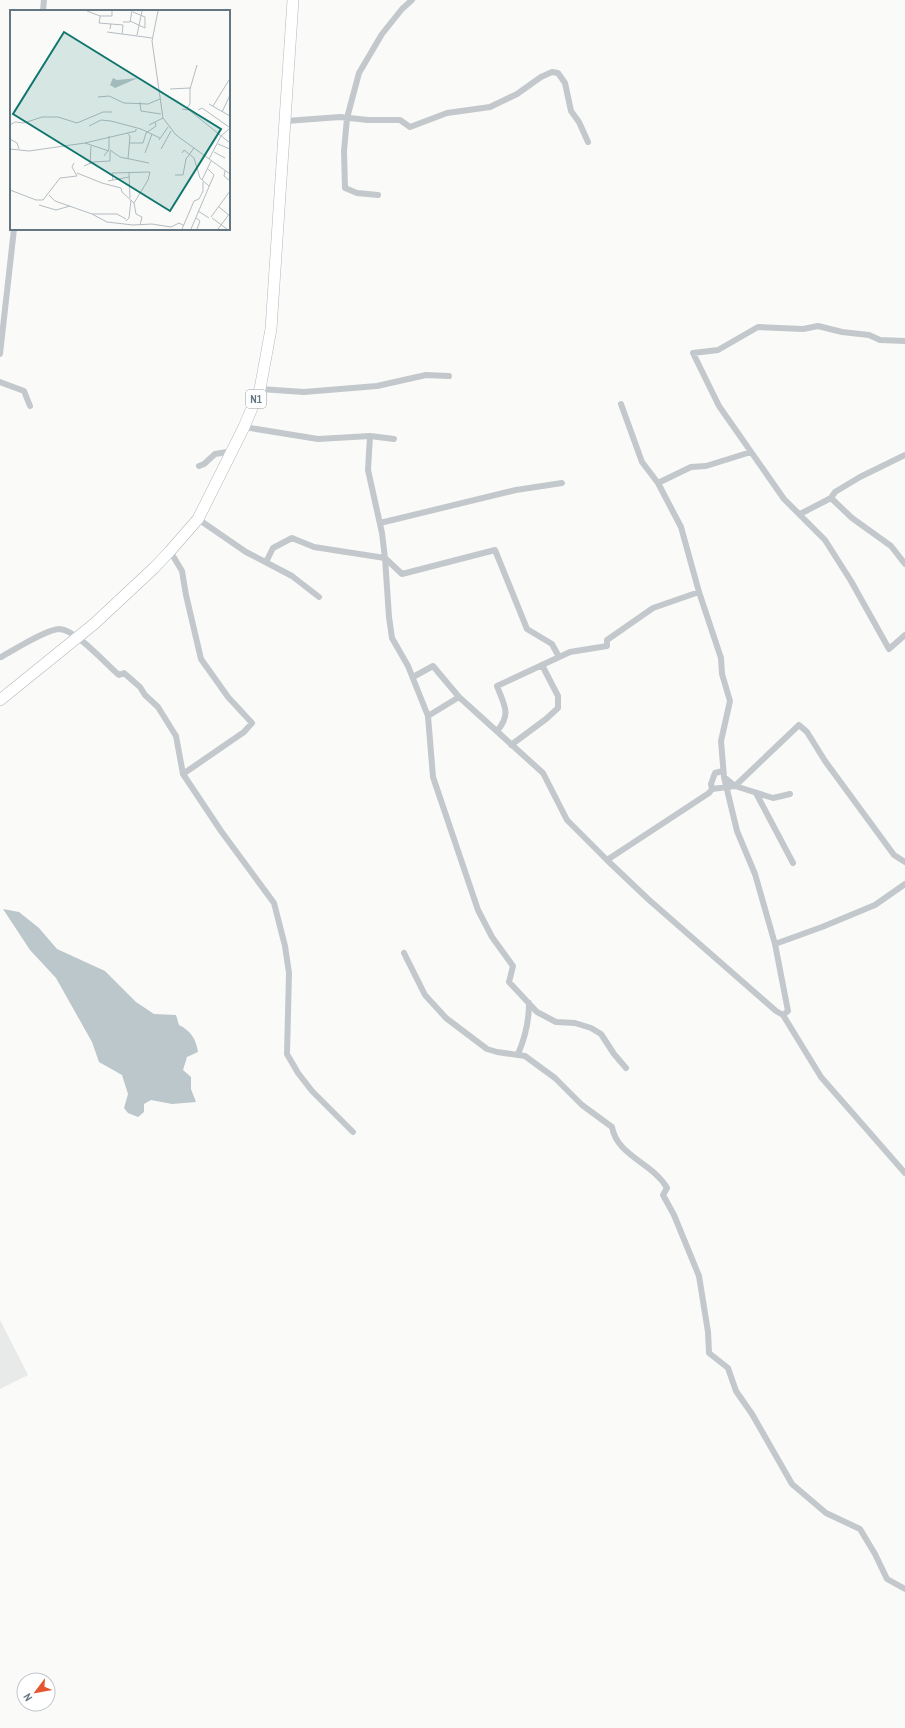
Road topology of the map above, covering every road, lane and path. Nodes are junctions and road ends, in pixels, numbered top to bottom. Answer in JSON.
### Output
{"nodes":[{"id":1,"x":44,"y":0,"type":"edge"},
{"id":2,"x":293,"y":0,"type":"edge"},
{"id":3,"x":412,"y":0,"type":"edge"},
{"id":4,"x":43,"y":10,"type":"edge"},
{"id":5,"x":347,"y":118,"type":"junction"},
{"id":6,"x":286,"y":121,"type":"junction"},
{"id":7,"x":588,"y":142,"type":"dead end"},
{"id":8,"x":378,"y":195,"type":"dead end"},
{"id":9,"x":14,"y":230,"type":"edge"},
{"id":10,"x":905,"y":341,"type":"edge"},
{"id":11,"x":0,"y":354,"type":"edge"},
{"id":12,"x":449,"y":376,"type":"dead end"},
{"id":13,"x":0,"y":382,"type":"edge"},
{"id":14,"x":260,"y":389,"type":"junction"},
{"id":15,"x":621,"y":404,"type":"dead end"},
{"id":16,"x":30,"y":406,"type":"dead end"},
{"id":17,"x":244,"y":427,"type":"junction"},
{"id":18,"x":370,"y":436,"type":"junction"},
{"id":19,"x":394,"y":439,"type":"dead end"},
{"id":20,"x":233,"y":451,"type":"junction"},
{"id":21,"x":751,"y":452,"type":"junction"},
{"id":22,"x":905,"y":455,"type":"edge"},
{"id":23,"x":199,"y":466,"type":"dead end"},
{"id":24,"x":562,"y":482,"type":"dead end"},
{"id":25,"x":658,"y":483,"type":"junction"},
{"id":26,"x":831,"y":498,"type":"junction"},
{"id":27,"x":800,"y":514,"type":"junction"},
{"id":28,"x":198,"y":518,"type":"junction"},
{"id":29,"x":380,"y":523,"type":"junction"},
{"id":30,"x":170,"y":551,"type":"junction"},
{"id":31,"x":385,"y":558,"type":"junction"},
{"id":32,"x":266,"y":562,"type":"junction"},
{"id":33,"x":905,"y":564,"type":"edge"},
{"id":34,"x":699,"y":592,"type":"junction"},
{"id":35,"x":319,"y":597,"type":"dead end"},
{"id":36,"x":905,"y":635,"type":"edge"},
{"id":37,"x":78,"y":637,"type":"junction"},
{"id":38,"x":1,"y":657,"type":"edge"},
{"id":39,"x":559,"y":657,"type":"junction"},
{"id":40,"x":542,"y":666,"type":"junction"},
{"id":41,"x":413,"y":677,"type":"junction"},
{"id":42,"x":459,"y":697,"type":"junction"},
{"id":43,"x":0,"y":700,"type":"edge"},
{"id":44,"x":428,"y":716,"type":"junction"},
{"id":45,"x":497,"y":731,"type":"junction"},
{"id":46,"x":511,"y":745,"type":"junction"},
{"id":47,"x":183,"y":774,"type":"junction"},
{"id":48,"x":723,"y":774,"type":"junction"},
{"id":49,"x":726,"y":786,"type":"junction"},
{"id":50,"x":735,"y":786,"type":"junction"},
{"id":51,"x":712,"y":789,"type":"junction"},
{"id":52,"x":756,"y":793,"type":"junction"},
{"id":53,"x":790,"y":794,"type":"dead end"},
{"id":54,"x":606,"y":860,"type":"junction"},
{"id":55,"x":905,"y":862,"type":"edge"},
{"id":56,"x":793,"y":863,"type":"dead end"},
{"id":57,"x":905,"y":884,"type":"edge"},
{"id":58,"x":775,"y":944,"type":"junction"},
{"id":59,"x":404,"y":953,"type":"dead end"},
{"id":60,"x":529,"y":1003,"type":"junction"},
{"id":61,"x":783,"y":1015,"type":"junction"},
{"id":62,"x":518,"y":1054,"type":"junction"},
{"id":63,"x":626,"y":1068,"type":"dead end"},
{"id":64,"x":353,"y":1132,"type":"dead end"},
{"id":65,"x":905,"y":1173,"type":"edge"},
{"id":66,"x":905,"y":1589,"type":"edge"}],
"edges":[{"from":1,"to":4,"type":"street"},
{"from":2,"to":6,"type":"highway","number":"N1"},
{"from":3,"to":5,"type":"street"},
{"from":5,"to":6,"type":"street"},
{"from":5,"to":7,"type":"street"},
{"from":5,"to":8,"type":"street"},
{"from":6,"to":14,"type":"highway","number":"N1"},
{"from":9,"to":11,"type":"street"},
{"from":10,"to":21,"type":"street"},
{"from":12,"to":14,"type":"street"},
{"from":13,"to":16,"type":"street"},
{"from":14,"to":17,"type":"highway","number":"N1"},
{"from":15,"to":25,"type":"street"},
{"from":17,"to":18,"type":"street"},
{"from":17,"to":20,"type":"highway","number":"N1"},
{"from":18,"to":19,"type":"street"},
{"from":18,"to":29,"type":"street"},
{"from":20,"to":23,"type":"street"},
{"from":20,"to":28,"type":"highway","number":"N1"},
{"from":21,"to":25,"type":"street"},
{"from":21,"to":27,"type":"street"},
{"from":22,"to":26,"type":"street"},
{"from":24,"to":29,"type":"street"},
{"from":25,"to":34,"type":"street"},
{"from":26,"to":27,"type":"street"},
{"from":26,"to":33,"type":"street"},
{"from":27,"to":36,"type":"street"},
{"from":28,"to":30,"type":"highway","number":"N1"},
{"from":28,"to":32,"type":"street"},
{"from":29,"to":31,"type":"street"},
{"from":30,"to":37,"type":"highway","number":"N1"},
{"from":30,"to":47,"type":"street"},
{"from":31,"to":32,"type":"street"},
{"from":31,"to":39,"type":"street"},
{"from":31,"to":41,"type":"street"},
{"from":32,"to":35,"type":"street"},
{"from":34,"to":39,"type":"street"},
{"from":34,"to":48,"type":"street"},
{"from":37,"to":38,"type":"street"},
{"from":37,"to":43,"type":"highway","number":"N1"},
{"from":37,"to":47,"type":"street"},
{"from":39,"to":40,"type":"street"},
{"from":40,"to":45,"type":"street"},
{"from":40,"to":46,"type":"street"},
{"from":41,"to":42,"type":"street"},
{"from":41,"to":44,"type":"street"},
{"from":42,"to":44,"type":"street"},
{"from":42,"to":45,"type":"street"},
{"from":44,"to":60,"type":"street"},
{"from":45,"to":46,"type":"street"},
{"from":46,"to":54,"type":"street"},
{"from":47,"to":64,"type":"street"},
{"from":48,"to":49,"type":"street"},
{"from":48,"to":50,"type":"street"},
{"from":48,"to":51,"type":"street"},
{"from":49,"to":50,"type":"street"},
{"from":49,"to":51,"type":"street"},
{"from":49,"to":58,"type":"street"},
{"from":50,"to":52,"type":"street"},
{"from":50,"to":55,"type":"street"},
{"from":51,"to":54,"type":"street"},
{"from":52,"to":53,"type":"street"},
{"from":52,"to":56,"type":"street"},
{"from":54,"to":61,"type":"street"},
{"from":57,"to":58,"type":"street"},
{"from":58,"to":61,"type":"street"},
{"from":59,"to":62,"type":"street"},
{"from":60,"to":62,"type":"street"},
{"from":60,"to":63,"type":"street"},
{"from":61,"to":65,"type":"street"},
{"from":62,"to":66,"type":"street"}]}
